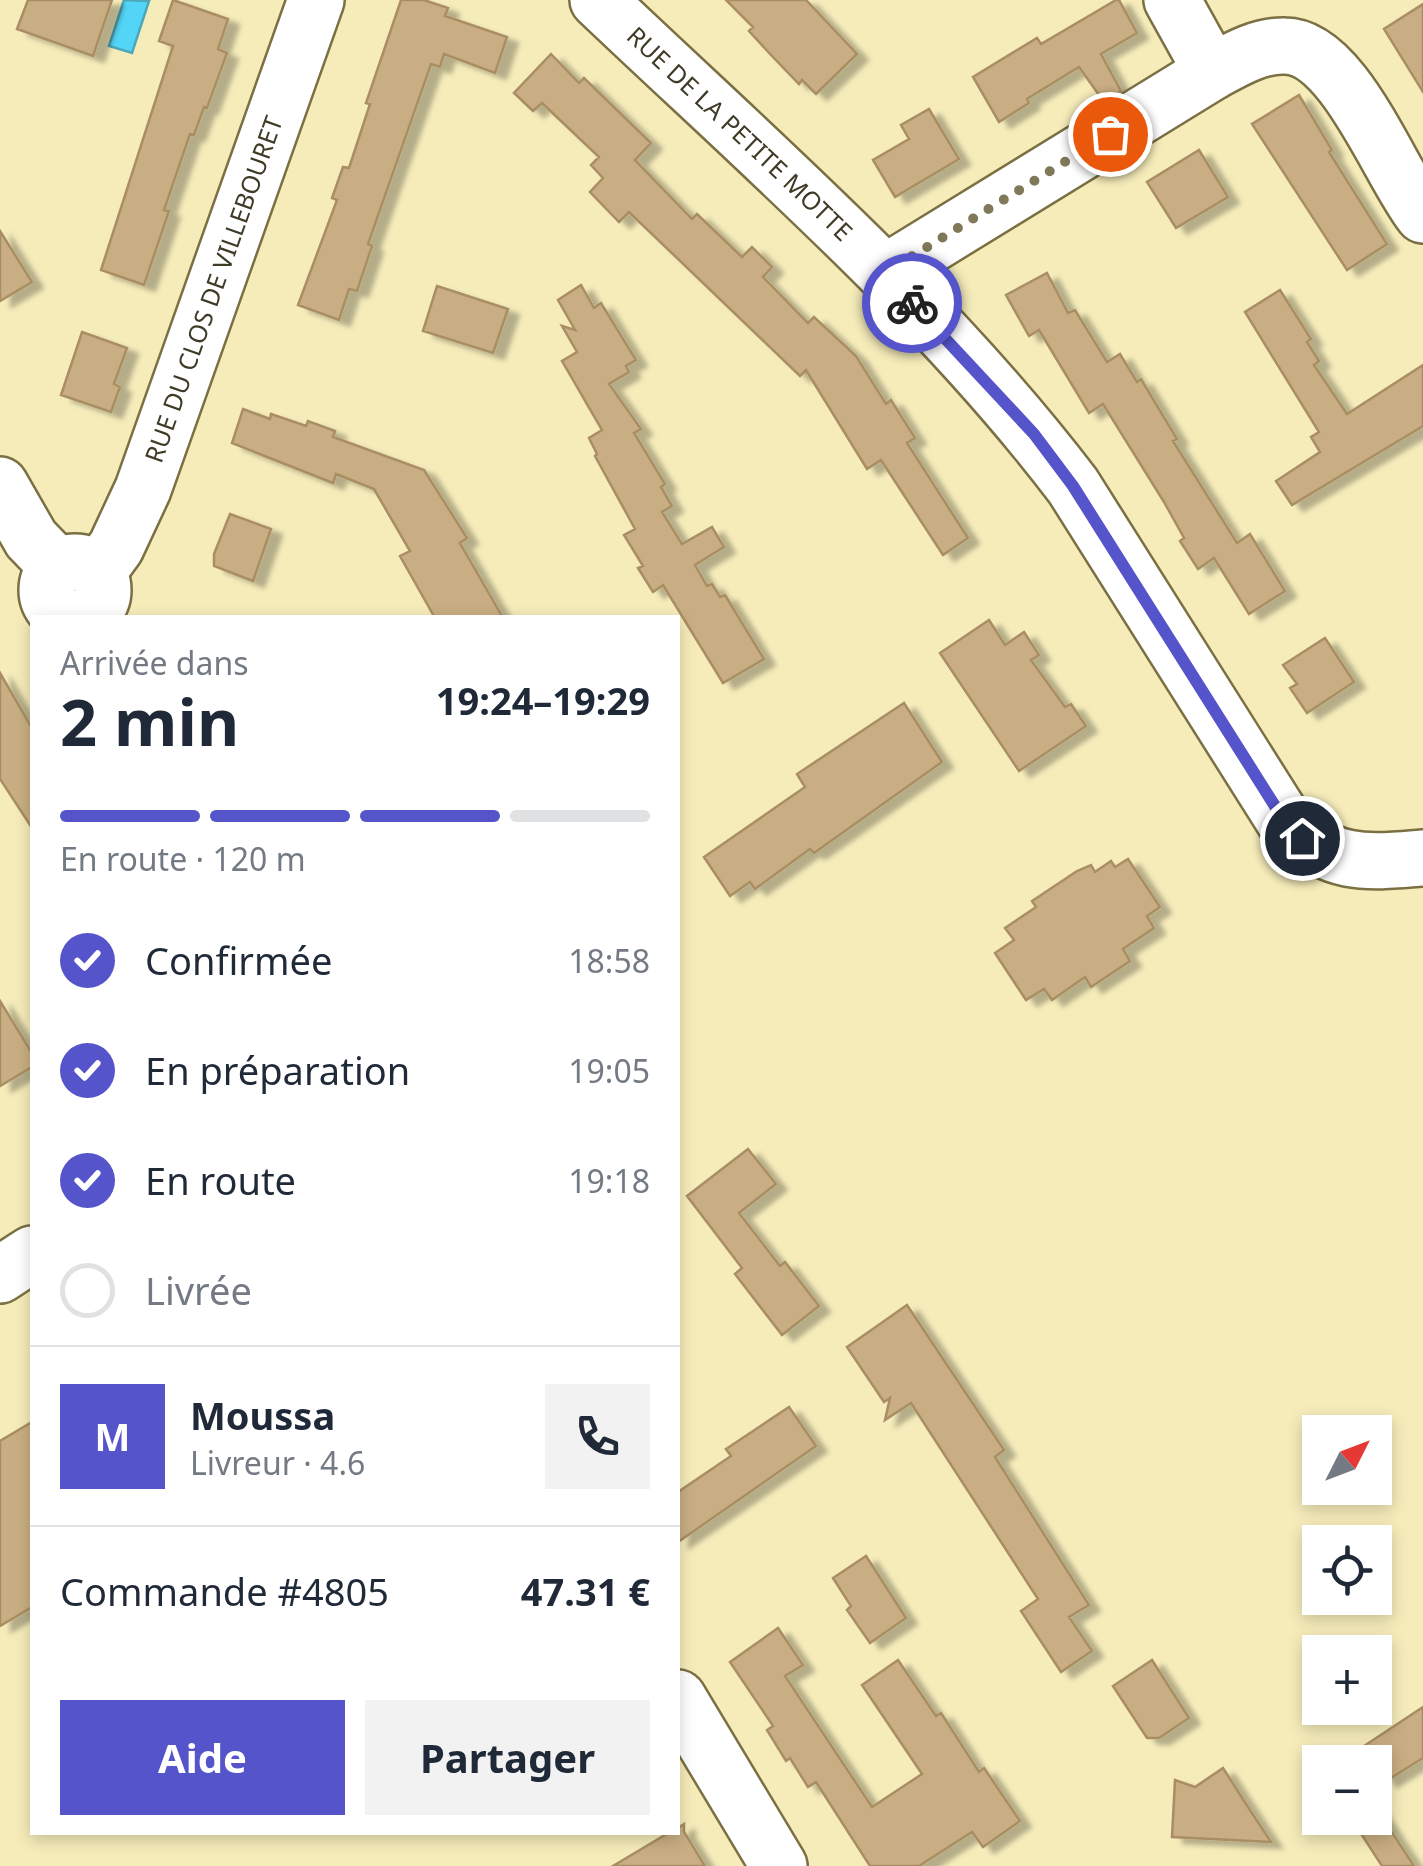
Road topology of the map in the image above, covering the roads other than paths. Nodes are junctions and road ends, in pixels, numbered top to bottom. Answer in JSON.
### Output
{"nodes":[{"id":1,"x":316,"y":0,"type":"edge"},
{"id":2,"x":598,"y":0,"type":"edge"},
{"id":3,"x":1172,"y":0,"type":"edge"},
{"id":4,"x":1212,"y":72,"type":"junction"},
{"id":5,"x":1423,"y":216,"type":"edge"},
{"id":6,"x":885,"y":273,"type":"junction"},
{"id":7,"x":0,"y":485,"type":"edge"},
{"id":8,"x":83,"y":593,"type":"edge"},
{"id":9,"x":1423,"y":858,"type":"edge"},
{"id":10,"x":30,"y":1255,"type":"edge"},
{"id":11,"x":0,"y":1275,"type":"edge"},
{"id":12,"x":680,"y":1701,"type":"edge"},
{"id":13,"x":779,"y":1866,"type":"edge"}],
"edges":[{"from":1,"to":8,"type":"street","name":"RUE DU CLOS DE VILLEBOURET"},
{"from":2,"to":6,"type":"street","name":"RUE DE LA PETITE MOTTE"},
{"from":3,"to":4,"type":"street"},
{"from":4,"to":5,"type":"street"},
{"from":4,"to":6,"type":"street"},
{"from":6,"to":9,"type":"street","name":"RUE DE LA PETITE MOTTE"},
{"from":7,"to":8,"type":"street"},
{"from":10,"to":11,"type":"street"},
{"from":12,"to":13,"type":"street"}]}
